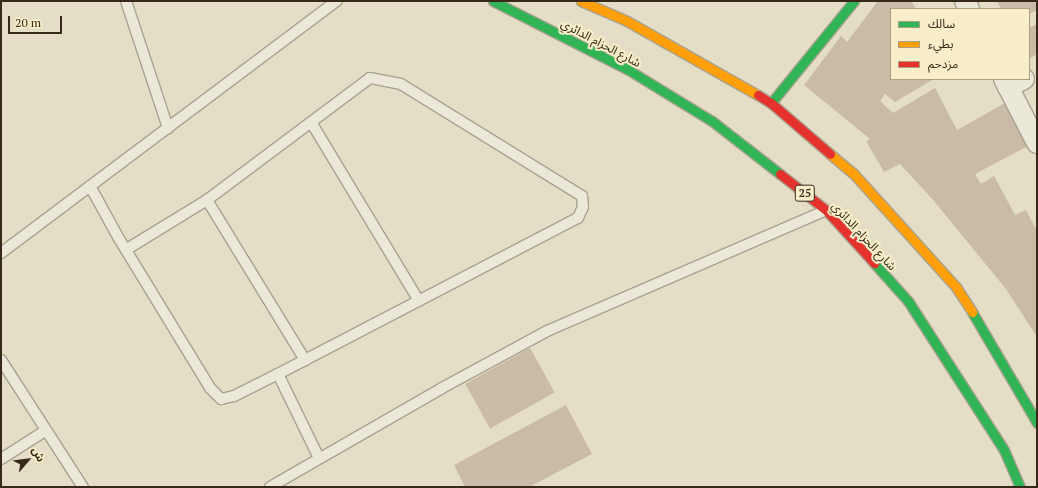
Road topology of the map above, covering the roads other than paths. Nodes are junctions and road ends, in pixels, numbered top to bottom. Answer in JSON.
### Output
{"nodes":[{"id":1,"x":126,"y":1,"type":"edge"},
{"id":2,"x":337,"y":1,"type":"edge"},
{"id":3,"x":493,"y":1,"type":"edge"},
{"id":4,"x":581,"y":1,"type":"edge"},
{"id":5,"x":854,"y":1,"type":"edge"},
{"id":6,"x":1012,"y":82,"type":"edge"},
{"id":7,"x":771,"y":103,"type":"junction"},
{"id":8,"x":311,"y":122,"type":"junction"},
{"id":9,"x":168,"y":128,"type":"junction"},
{"id":10,"x":1037,"y":144,"type":"edge"},
{"id":11,"x":90,"y":186,"type":"junction"},
{"id":12,"x":207,"y":200,"type":"junction"},
{"id":13,"x":826,"y":210,"type":"junction"},
{"id":14,"x":128,"y":249,"type":"junction"},
{"id":15,"x":1,"y":253,"type":"edge"},
{"id":16,"x":419,"y":301,"type":"junction"},
{"id":17,"x":1,"y":360,"type":"edge"},
{"id":18,"x":305,"y":360,"type":"junction"},
{"id":19,"x":278,"y":374,"type":"junction"},
{"id":20,"x":1037,"y":423,"type":"edge"},
{"id":21,"x":45,"y":431,"type":"junction"},
{"id":22,"x":319,"y":458,"type":"junction"},
{"id":23,"x":1,"y":459,"type":"edge"},
{"id":24,"x":83,"y":487,"type":"edge"},
{"id":25,"x":270,"y":487,"type":"edge"},
{"id":26,"x":1020,"y":487,"type":"edge"}],
"edges":[{"from":1,"to":9,"type":"lane"},
{"from":2,"to":9,"type":"lane"},
{"from":3,"to":13,"type":"main road","name":"شارع الحزام الدائري","number":"25"},
{"from":4,"to":7,"type":"main road"},
{"from":5,"to":7,"type":"main road"},
{"from":6,"to":10,"type":"street"},
{"from":7,"to":20,"type":"main road"},
{"from":8,"to":12,"type":"lane"},
{"from":8,"to":16,"type":"lane"},
{"from":8,"to":16,"type":"lane"},
{"from":9,"to":11,"type":"lane"},
{"from":11,"to":14,"type":"lane"},
{"from":11,"to":15,"type":"lane"},
{"from":12,"to":14,"type":"lane"},
{"from":12,"to":18,"type":"lane"},
{"from":13,"to":22,"type":"lane"},
{"from":13,"to":26,"type":"main road","name":"شارع الحزام الدائري","number":"25"},
{"from":14,"to":19,"type":"lane"},
{"from":16,"to":18,"type":"lane"},
{"from":17,"to":21,"type":"lane"},
{"from":18,"to":19,"type":"lane"},
{"from":19,"to":22,"type":"lane"},
{"from":21,"to":23,"type":"lane"},
{"from":21,"to":24,"type":"lane"},
{"from":22,"to":25,"type":"lane"}]}
